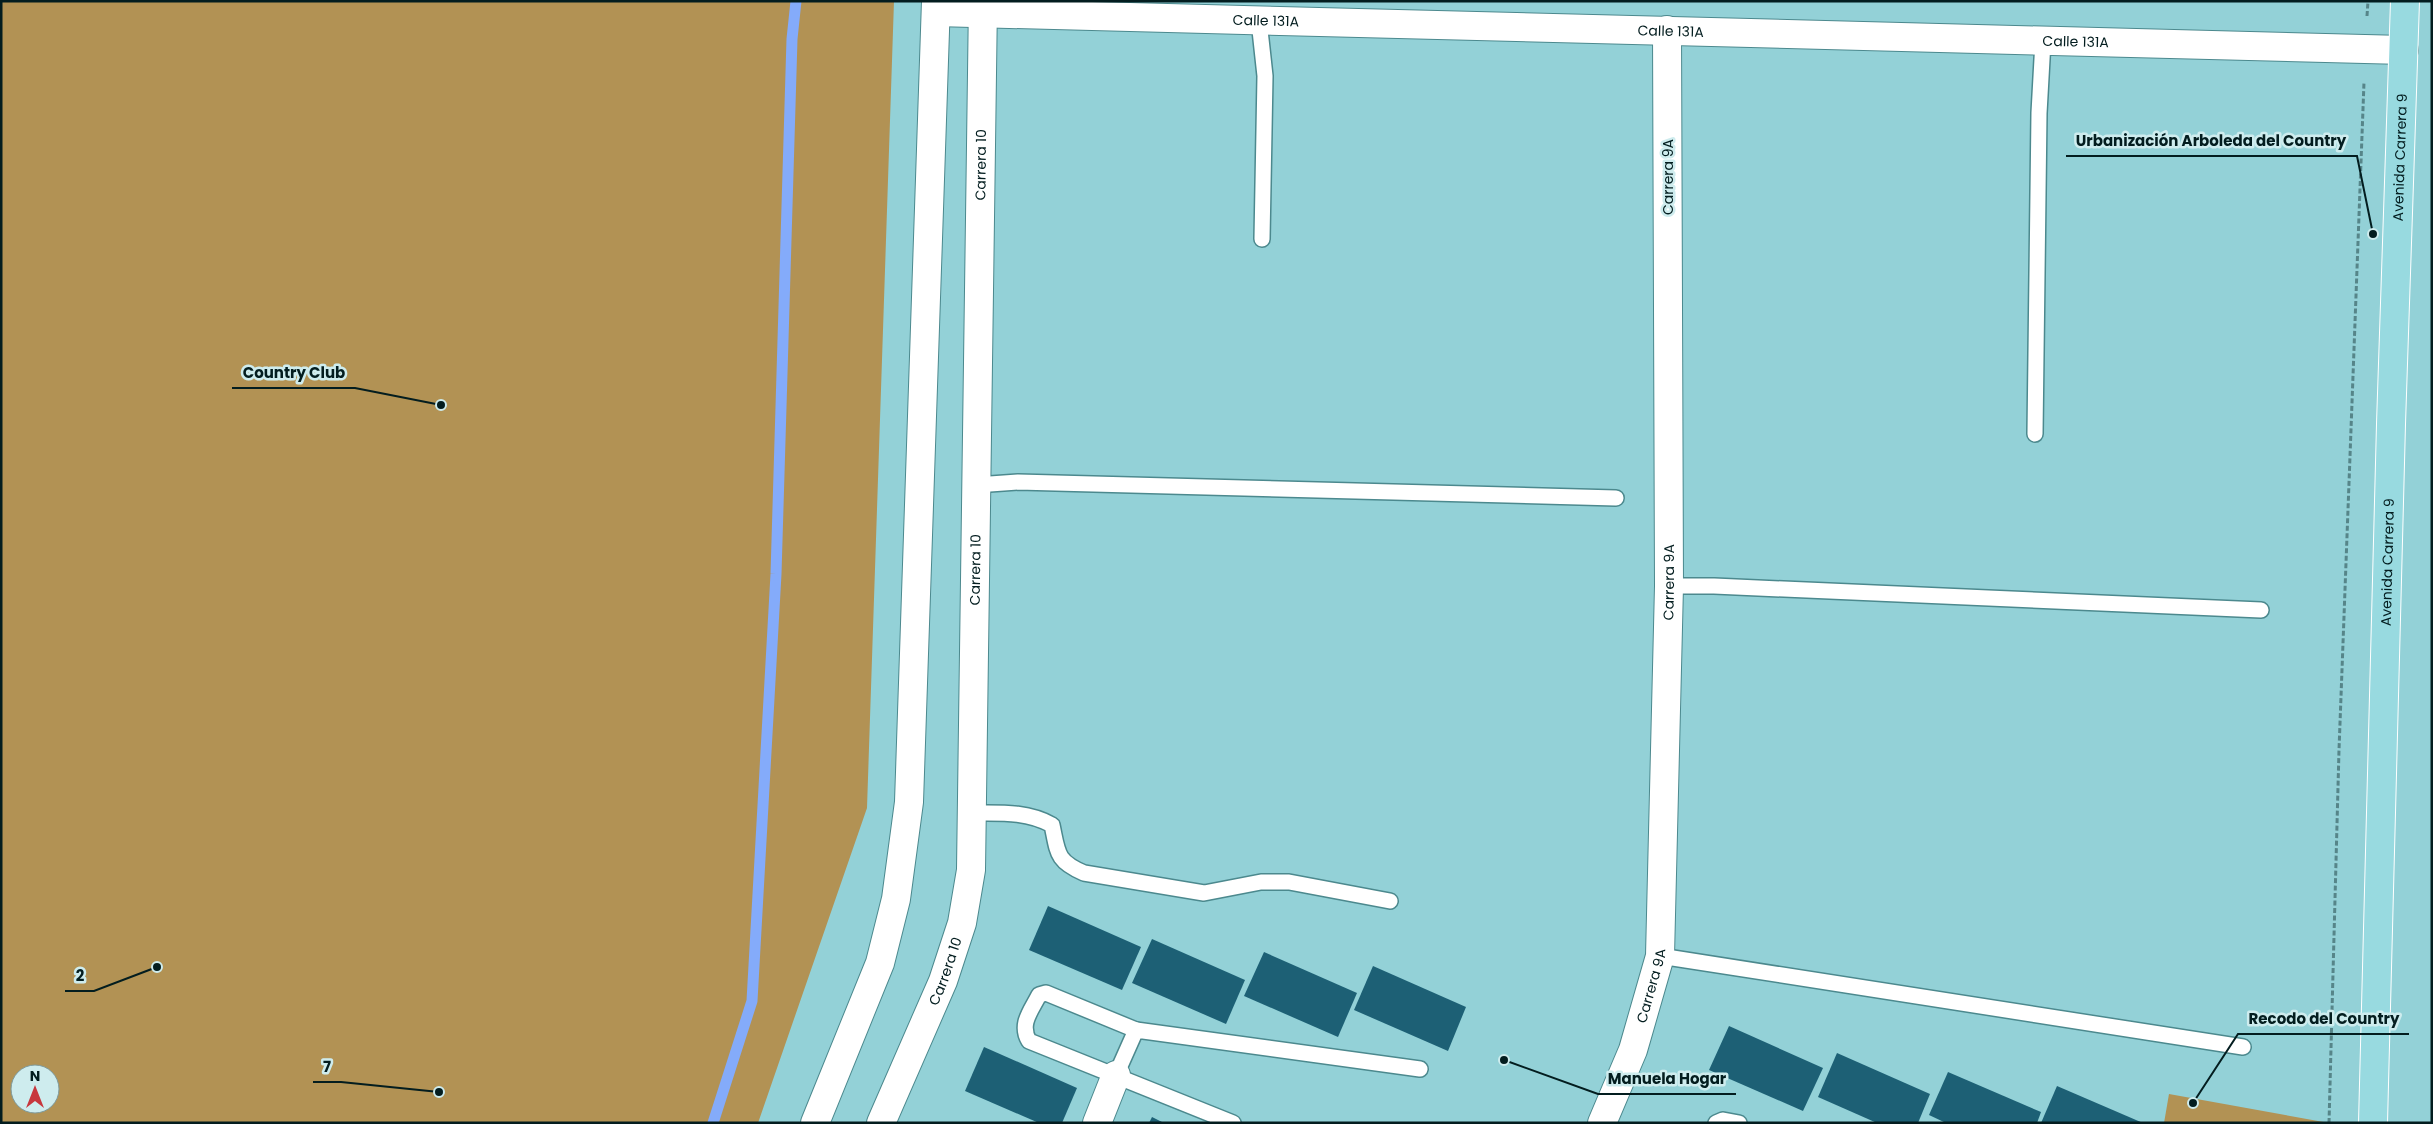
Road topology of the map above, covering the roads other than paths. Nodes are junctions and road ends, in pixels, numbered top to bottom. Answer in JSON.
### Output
{"nodes":[{"id":1,"x":2405,"y":1,"type":"edge"},
{"id":2,"x":936,"y":7,"type":"edge"},
{"id":3,"x":983,"y":8,"type":"edge"},
{"id":4,"x":1259,"y":20,"type":"junction"},
{"id":5,"x":1667,"y":30,"type":"junction"},
{"id":6,"x":2043,"y":40,"type":"junction"},
{"id":7,"x":2404,"y":50,"type":"junction"},
{"id":8,"x":1262,"y":239,"type":"dead end"},
{"id":9,"x":2035,"y":434,"type":"dead end"},
{"id":10,"x":976,"y":486,"type":"junction"},
{"id":11,"x":1616,"y":498,"type":"dead end"},
{"id":12,"x":1669,"y":586,"type":"junction"},
{"id":13,"x":2260,"y":610,"type":"dead end"},
{"id":14,"x":972,"y":813,"type":"junction"},
{"id":15,"x":1390,"y":901,"type":"dead end"},
{"id":16,"x":1660,"y":956,"type":"junction"},
{"id":17,"x":1136,"y":1030,"type":"junction"},
{"id":18,"x":2244,"y":1047,"type":"dead end"},
{"id":19,"x":1420,"y":1069,"type":"dead end"},
{"id":20,"x":1116,"y":1075,"type":"junction"},
{"id":21,"x":815,"y":1123,"type":"edge"},
{"id":22,"x":881,"y":1123,"type":"edge"},
{"id":23,"x":1097,"y":1123,"type":"edge"},
{"id":24,"x":1233,"y":1123,"type":"edge"},
{"id":25,"x":1602,"y":1123,"type":"edge"},
{"id":26,"x":1716,"y":1123,"type":"edge"},
{"id":27,"x":1739,"y":1123,"type":"edge"},
{"id":28,"x":2374,"y":1123,"type":"edge"}],
"edges":[{"from":1,"to":7,"type":"main road","name":"Avenida Carrera 9"},
{"from":2,"to":3,"type":"street","name":"Calle 131A"},
{"from":2,"to":21,"type":"street"},
{"from":3,"to":4,"type":"street","name":"Calle 131A"},
{"from":3,"to":10,"type":"street","name":"Carrera 10"},
{"from":4,"to":5,"type":"street","name":"Calle 131A"},
{"from":4,"to":8,"type":"lane"},
{"from":5,"to":6,"type":"street","name":"Calle 131A"},
{"from":5,"to":12,"type":"street","name":"Carrera 9A"},
{"from":6,"to":7,"type":"street","name":"Calle 131A"},
{"from":6,"to":9,"type":"lane"},
{"from":7,"to":28,"type":"main road","name":"Avenida Carrera 9"},
{"from":10,"to":11,"type":"lane"},
{"from":10,"to":14,"type":"street","name":"Carrera 10"},
{"from":12,"to":13,"type":"lane"},
{"from":12,"to":16,"type":"street","name":"Carrera 9A"},
{"from":14,"to":15,"type":"lane"},
{"from":14,"to":22,"type":"street","name":"Carrera 10"},
{"from":16,"to":18,"type":"lane"},
{"from":16,"to":25,"type":"street","name":"Carrera 9A"},
{"from":17,"to":19,"type":"lane"},
{"from":17,"to":20,"type":"lane"},
{"from":17,"to":20,"type":"lane"},
{"from":20,"to":23,"type":"street"},
{"from":20,"to":24,"type":"lane"},
{"from":26,"to":27,"type":"lane"}]}
